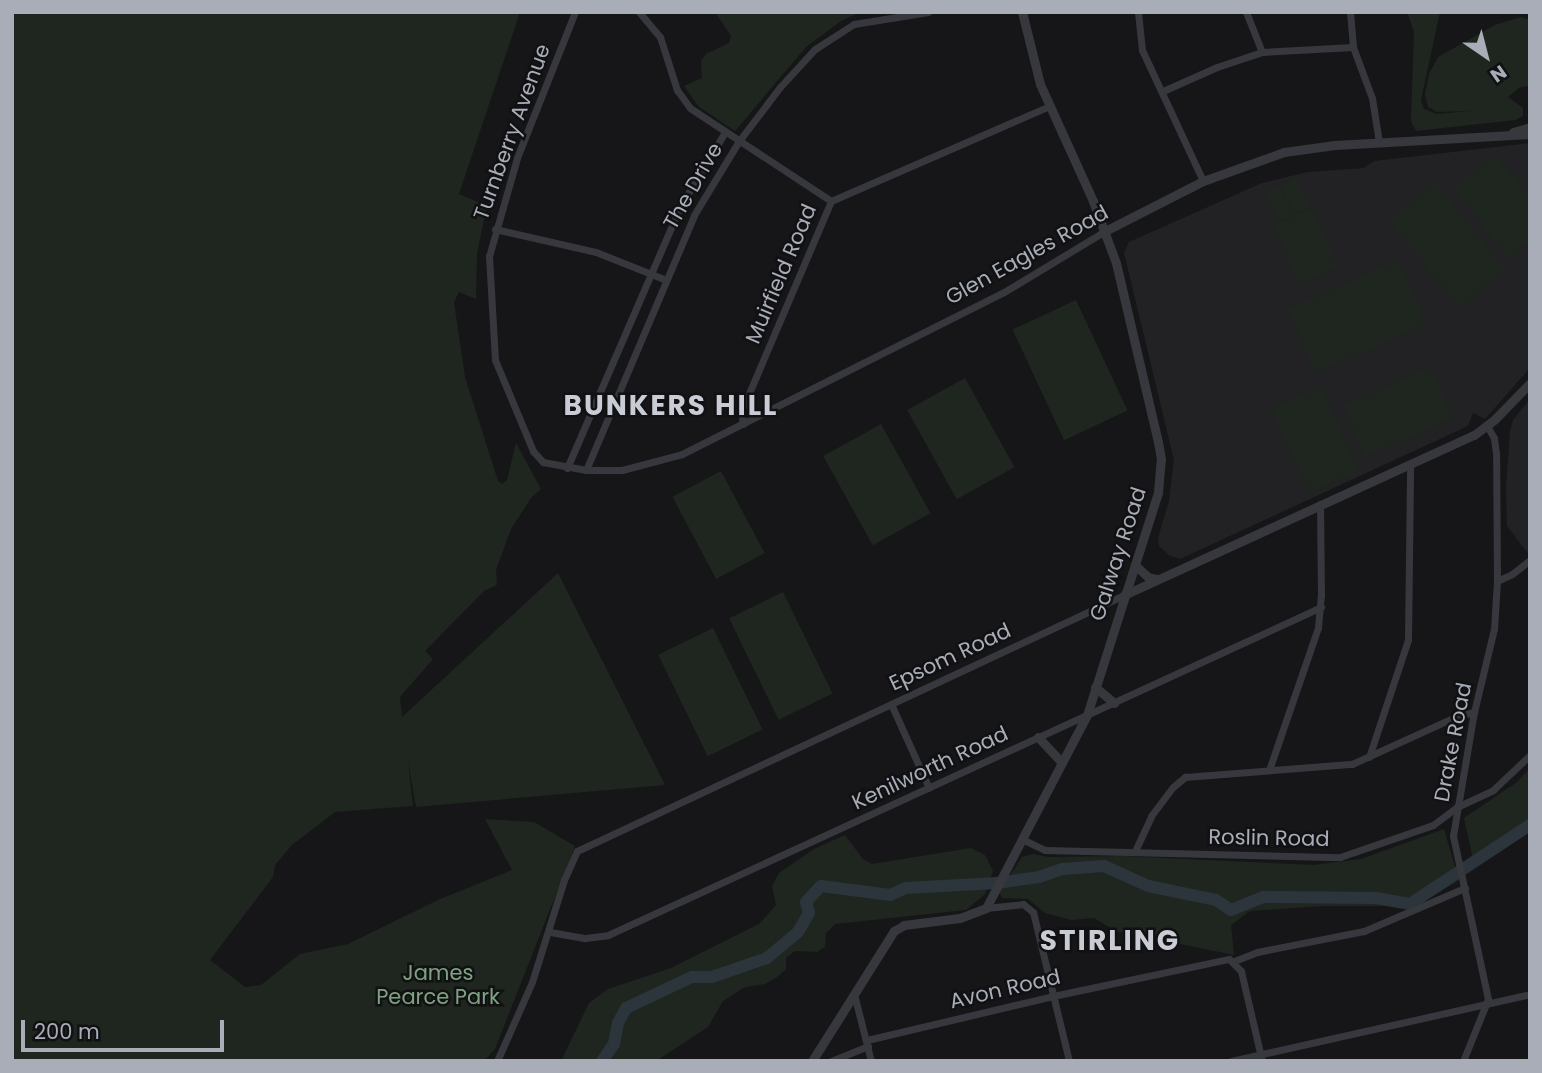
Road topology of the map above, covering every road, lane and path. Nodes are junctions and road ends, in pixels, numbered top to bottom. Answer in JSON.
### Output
{"nodes":[{"id":1,"x":575,"y":12,"type":"edge"},
{"id":2,"x":639,"y":12,"type":"edge"},
{"id":3,"x":928,"y":12,"type":"edge"},
{"id":4,"x":1023,"y":12,"type":"edge"},
{"id":5,"x":1138,"y":12,"type":"edge"},
{"id":6,"x":1246,"y":12,"type":"edge"},
{"id":7,"x":1350,"y":12,"type":"edge"},
{"id":8,"x":906,"y":14,"type":"edge"},
{"id":9,"x":1353,"y":47,"type":"junction"},
{"id":10,"x":1262,"y":52,"type":"junction"},
{"id":11,"x":1163,"y":91,"type":"junction"},
{"id":12,"x":1049,"y":106,"type":"junction"},
{"id":13,"x":1530,"y":127,"type":"edge"},
{"id":14,"x":725,"y":132,"type":"junction"},
{"id":15,"x":1504,"y":134,"type":"junction"},
{"id":16,"x":1530,"y":134,"type":"edge"},
{"id":17,"x":739,"y":141,"type":"junction"},
{"id":18,"x":1380,"y":142,"type":"junction"},
{"id":19,"x":1203,"y":181,"type":"junction"},
{"id":20,"x":831,"y":201,"type":"junction"},
{"id":21,"x":495,"y":229,"type":"junction"},
{"id":22,"x":1105,"y":231,"type":"junction"},
{"id":23,"x":650,"y":273,"type":"junction"},
{"id":24,"x":666,"y":280,"type":"junction"},
{"id":25,"x":1530,"y":383,"type":"edge"},
{"id":26,"x":743,"y":424,"type":"junction"},
{"id":27,"x":1487,"y":426,"type":"junction"},
{"id":28,"x":1410,"y":465,"type":"junction"},
{"id":29,"x":567,"y":468,"type":"junction"},
{"id":30,"x":586,"y":470,"type":"junction"},
{"id":31,"x":1320,"y":504,"type":"junction"},
{"id":32,"x":1530,"y":560,"type":"edge"},
{"id":33,"x":1135,"y":565,"type":"junction"},
{"id":34,"x":1157,"y":579,"type":"junction"},
{"id":35,"x":1497,"y":580,"type":"junction"},
{"id":36,"x":1124,"y":595,"type":"junction"},
{"id":37,"x":1321,"y":607,"type":"junction"},
{"id":38,"x":1095,"y":687,"type":"junction"},
{"id":39,"x":1114,"y":703,"type":"junction"},
{"id":40,"x":891,"y":704,"type":"junction"},
{"id":41,"x":1474,"y":712,"type":"junction"},
{"id":42,"x":1087,"y":715,"type":"junction"},
{"id":43,"x":1038,"y":737,"type":"junction"},
{"id":44,"x":1530,"y":755,"type":"edge"},
{"id":45,"x":1369,"y":757,"type":"junction"},
{"id":46,"x":1062,"y":763,"type":"junction"},
{"id":47,"x":1269,"y":769,"type":"junction"},
{"id":48,"x":929,"y":788,"type":"junction"},
{"id":49,"x":1457,"y":807,"type":"junction"},
{"id":50,"x":1022,"y":839,"type":"junction"},
{"id":51,"x":1135,"y":851,"type":"junction"},
{"id":52,"x":1465,"y":888,"type":"junction"},
{"id":53,"x":986,"y":908,"type":"junction"},
{"id":54,"x":550,"y":932,"type":"junction"},
{"id":55,"x":1236,"y":963,"type":"junction"},
{"id":56,"x":854,"y":994,"type":"junction"},
{"id":57,"x":1530,"y":994,"type":"edge"},
{"id":58,"x":1053,"y":996,"type":"junction"},
{"id":59,"x":1487,"y":1003,"type":"junction"},
{"id":60,"x":867,"y":1043,"type":"junction"},
{"id":61,"x":1261,"y":1057,"type":"edge"},
{"id":62,"x":497,"y":1061,"type":"edge"},
{"id":63,"x":812,"y":1061,"type":"edge"},
{"id":64,"x":831,"y":1061,"type":"edge"},
{"id":65,"x":871,"y":1061,"type":"edge"},
{"id":66,"x":1069,"y":1061,"type":"edge"},
{"id":67,"x":1231,"y":1061,"type":"edge"},
{"id":68,"x":1463,"y":1061,"type":"edge"}],
"edges":[{"from":1,"to":21,"type":"street","name":"Turnberry Avenue"},
{"from":2,"to":14,"type":"street"},
{"from":3,"to":8,"type":"street","name":"The Drive"},
{"from":4,"to":12,"type":"street","name":"Galway Road"},
{"from":5,"to":11,"type":"street"},
{"from":6,"to":10,"type":"street"},
{"from":7,"to":9,"type":"street"},
{"from":8,"to":17,"type":"street","name":"The Drive"},
{"from":9,"to":10,"type":"street"},
{"from":9,"to":18,"type":"street"},
{"from":10,"to":11,"type":"street"},
{"from":11,"to":19,"type":"street"},
{"from":12,"to":20,"type":"street","name":"Muirfield Road"},
{"from":12,"to":22,"type":"street","name":"Galway Road"},
{"from":13,"to":15,"type":"street","name":"Glen Eagles Road"},
{"from":14,"to":17,"type":"street"},
{"from":14,"to":23,"type":"street","name":"The Drive"},
{"from":15,"to":16,"type":"street","name":"Glen Eagles Road"},
{"from":15,"to":18,"type":"street","name":"Glen Eagles Road"},
{"from":17,"to":20,"type":"street"},
{"from":17,"to":24,"type":"street","name":"The Drive"},
{"from":18,"to":19,"type":"street","name":"Glen Eagles Road"},
{"from":19,"to":22,"type":"street","name":"Glen Eagles Road"},
{"from":20,"to":26,"type":"street","name":"Muirfield Road"},
{"from":21,"to":23,"type":"street"},
{"from":21,"to":29,"type":"street","name":"Turnberry Avenue"},
{"from":22,"to":26,"type":"street","name":"Glen Eagles Road"},
{"from":22,"to":33,"type":"street","name":"Galway Road"},
{"from":23,"to":24,"type":"street"},
{"from":23,"to":29,"type":"street","name":"The Drive"},
{"from":24,"to":30,"type":"street","name":"The Drive"},
{"from":25,"to":27,"type":"street","name":"Epsom Road"},
{"from":26,"to":30,"type":"street","name":"Glen Eagles Road"},
{"from":27,"to":28,"type":"street","name":"Epsom Road"},
{"from":27,"to":35,"type":"street","name":"Drake Road"},
{"from":28,"to":31,"type":"street","name":"Epsom Road"},
{"from":28,"to":45,"type":"street"},
{"from":29,"to":30,"type":"street","name":"Turnberry Avenue"},
{"from":31,"to":34,"type":"street","name":"Epsom Road"},
{"from":31,"to":37,"type":"street"},
{"from":32,"to":35,"type":"street"},
{"from":33,"to":34,"type":"street"},
{"from":33,"to":36,"type":"street","name":"Galway Road"},
{"from":34,"to":36,"type":"street","name":"Epsom Road"},
{"from":35,"to":41,"type":"street","name":"Drake Road"},
{"from":36,"to":38,"type":"street","name":"Galway Road"},
{"from":36,"to":40,"type":"street","name":"Epsom Road"},
{"from":37,"to":39,"type":"street","name":"Kenilworth Road"},
{"from":37,"to":47,"type":"street"},
{"from":38,"to":39,"type":"street"},
{"from":38,"to":42,"type":"street","name":"Galway Road"},
{"from":39,"to":42,"type":"street","name":"Kenilworth Road"},
{"from":40,"to":48,"type":"street"},
{"from":40,"to":54,"type":"street","name":"Epsom Road"},
{"from":41,"to":45,"type":"street"},
{"from":41,"to":49,"type":"street","name":"Drake Road"},
{"from":42,"to":43,"type":"street","name":"Kenilworth Road"},
{"from":42,"to":46,"type":"street","name":"Galway Road"},
{"from":43,"to":46,"type":"street"},
{"from":43,"to":48,"type":"street","name":"Kenilworth Road"},
{"from":44,"to":49,"type":"street","name":"Roslin Road"},
{"from":45,"to":47,"type":"street"},
{"from":46,"to":50,"type":"street","name":"Galway Road"},
{"from":47,"to":51,"type":"street"},
{"from":48,"to":54,"type":"street","name":"Kenilworth Road"},
{"from":49,"to":51,"type":"street","name":"Roslin Road"},
{"from":49,"to":52,"type":"street","name":"Drake Road"},
{"from":50,"to":51,"type":"street","name":"Roslin Road"},
{"from":50,"to":53,"type":"street","name":"Galway Road"},
{"from":52,"to":55,"type":"street","name":"Avon Road"},
{"from":52,"to":59,"type":"street","name":"Drake Road"},
{"from":53,"to":56,"type":"street"},
{"from":53,"to":58,"type":"street"},
{"from":54,"to":62,"type":"street","name":"Epsom Road"},
{"from":55,"to":58,"type":"street","name":"Avon Road"},
{"from":55,"to":61,"type":"street"},
{"from":56,"to":60,"type":"street"},
{"from":56,"to":63,"type":"street"},
{"from":57,"to":59,"type":"street"},
{"from":58,"to":60,"type":"street","name":"Avon Road"},
{"from":58,"to":66,"type":"street"},
{"from":59,"to":61,"type":"street"},
{"from":59,"to":68,"type":"street","name":"Drake Road"},
{"from":60,"to":64,"type":"street","name":"Avon Road"},
{"from":60,"to":65,"type":"street"},
{"from":61,"to":67,"type":"street"}]}
